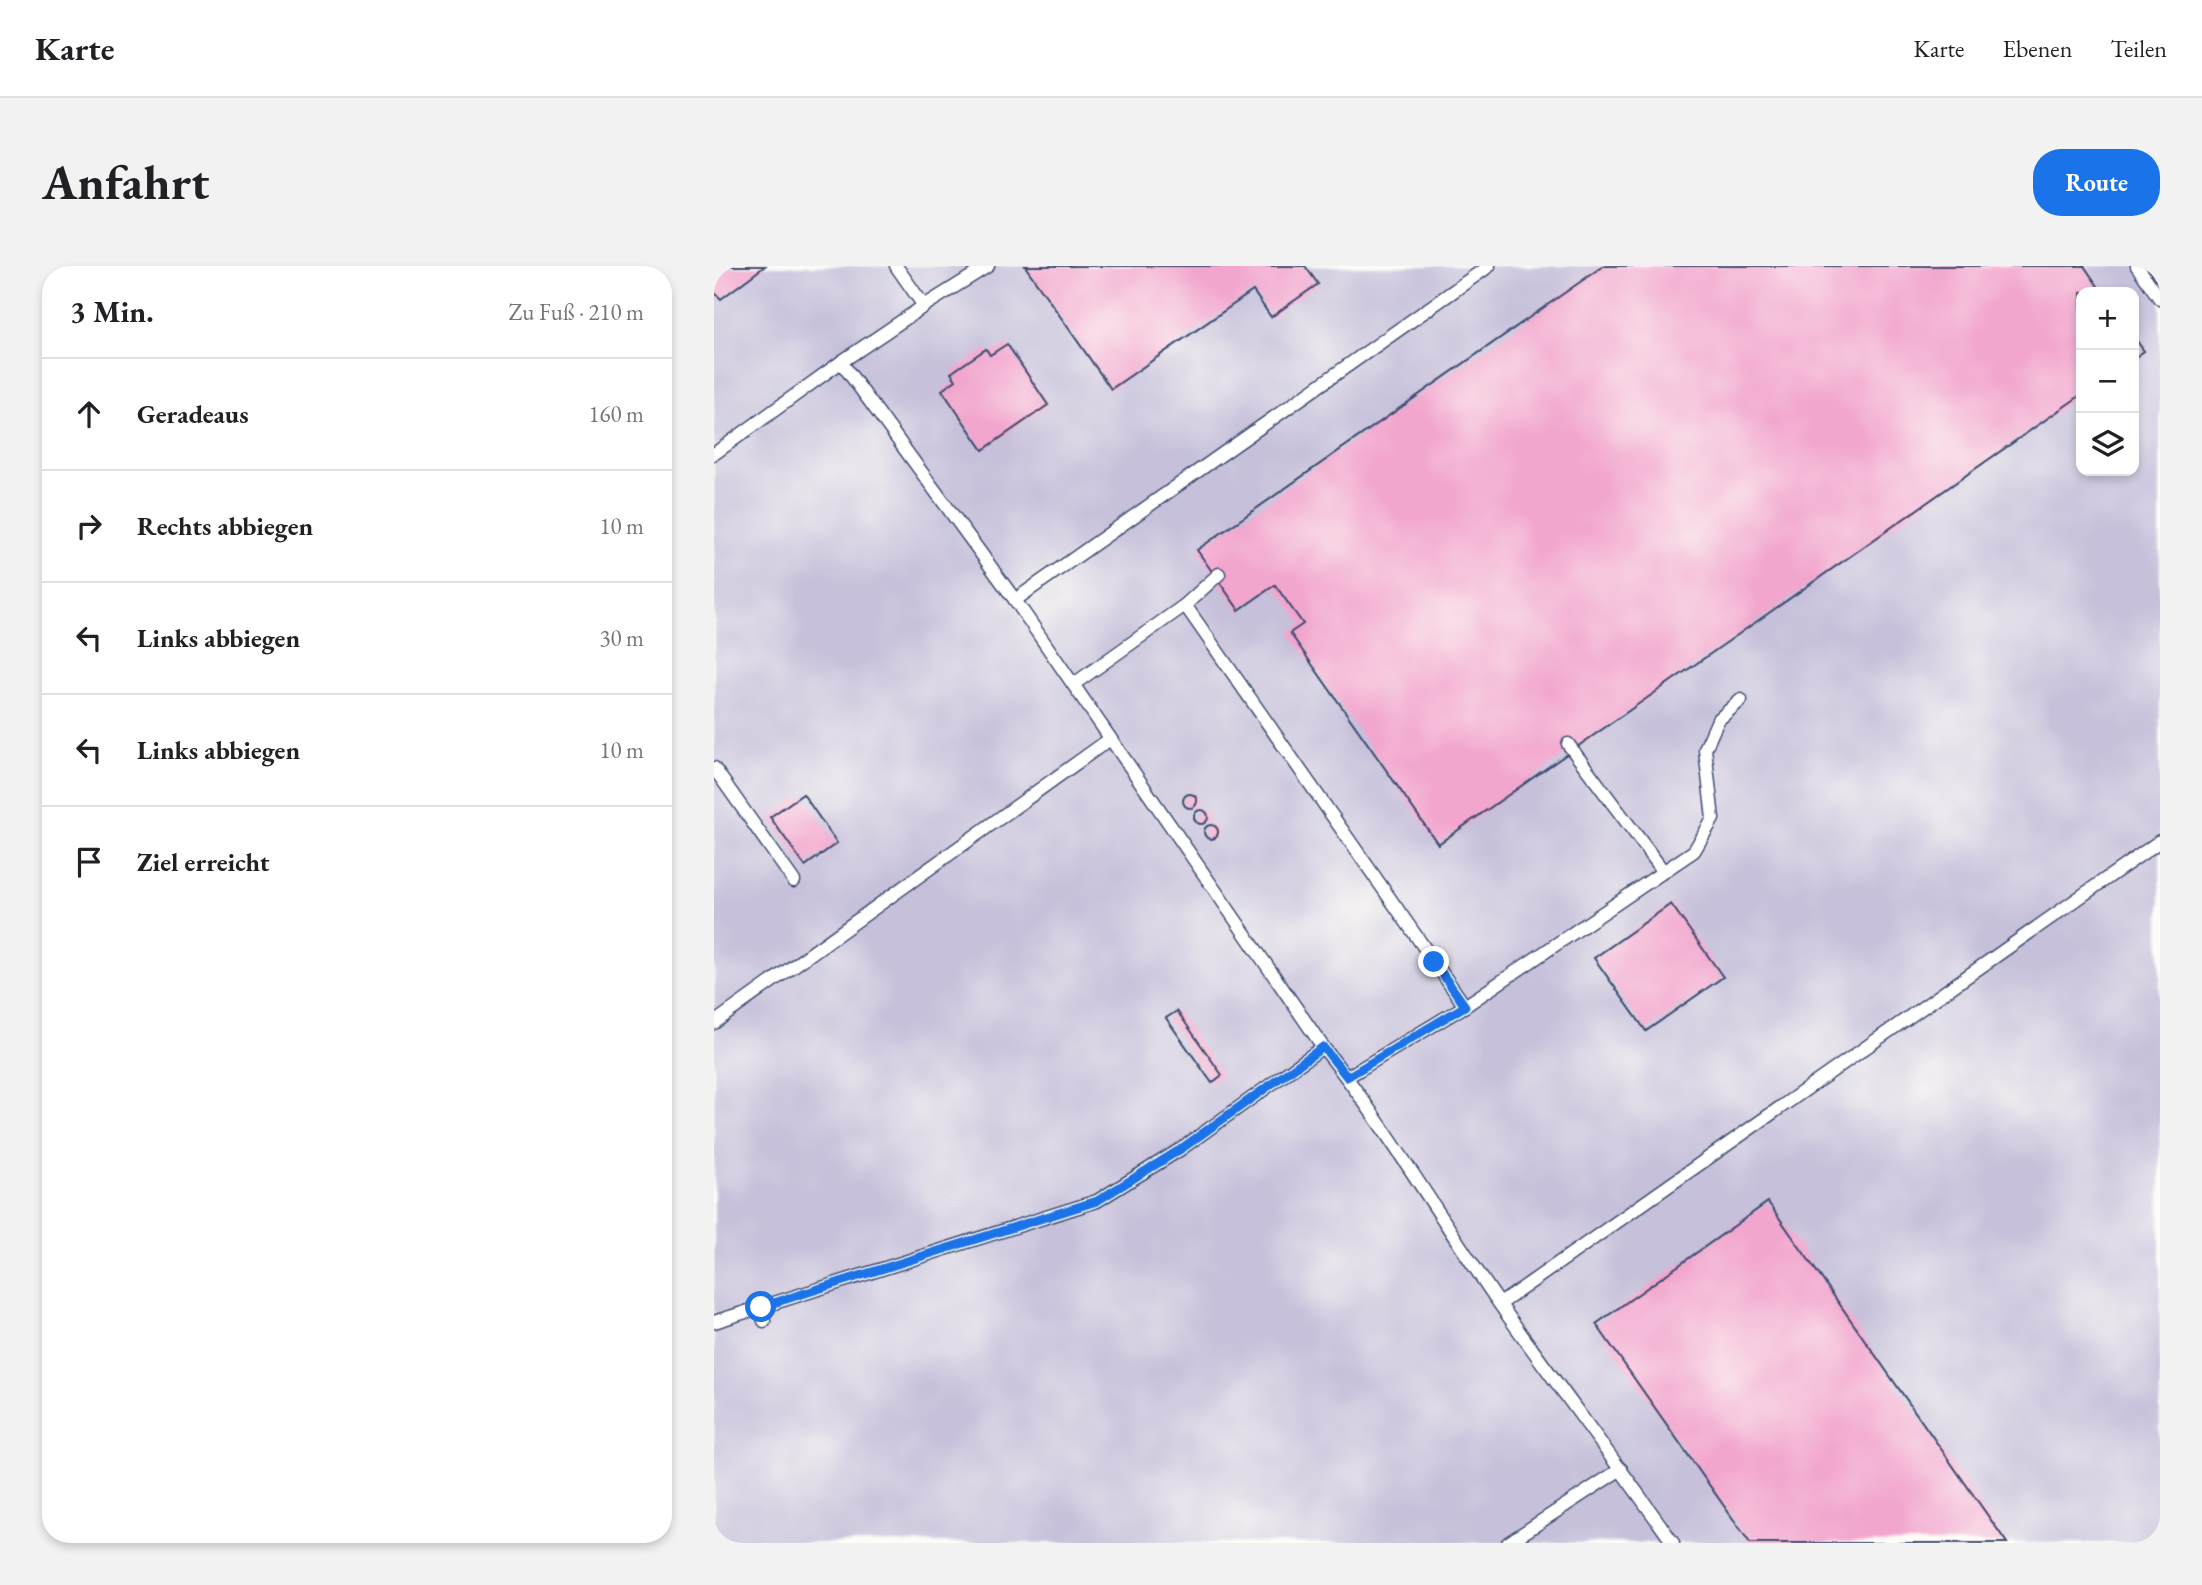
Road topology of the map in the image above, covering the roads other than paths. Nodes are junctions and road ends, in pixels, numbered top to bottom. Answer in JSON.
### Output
{"nodes":[{"id":1,"x":896,"y":266,"type":"edge"},
{"id":2,"x":988,"y":266,"type":"edge"},
{"id":3,"x":1489,"y":266,"type":"edge"},
{"id":4,"x":2137,"y":266,"type":"edge"},
{"id":5,"x":2160,"y":299,"type":"edge"},
{"id":6,"x":924,"y":306,"type":"junction"},
{"id":7,"x":841,"y":362,"type":"junction"},
{"id":8,"x":714,"y":454,"type":"edge"},
{"id":9,"x":1219,"y":574,"type":"dead end"},
{"id":10,"x":1015,"y":600,"type":"junction"},
{"id":11,"x":1185,"y":605,"type":"junction"},
{"id":12,"x":1074,"y":684,"type":"junction"},
{"id":13,"x":1741,"y":700,"type":"dead end"},
{"id":14,"x":1110,"y":739,"type":"junction"},
{"id":15,"x":1568,"y":744,"type":"dead end"},
{"id":16,"x":714,"y":768,"type":"edge"},
{"id":17,"x":2160,"y":841,"type":"edge"},
{"id":18,"x":1664,"y":872,"type":"junction"},
{"id":19,"x":794,"y":881,"type":"dead end"},
{"id":20,"x":1465,"y":1006,"type":"junction"},
{"id":21,"x":714,"y":1023,"type":"edge"},
{"id":22,"x":1323,"y":1047,"type":"junction"},
{"id":23,"x":1347,"y":1077,"type":"junction"},
{"id":24,"x":1500,"y":1304,"type":"junction"},
{"id":25,"x":761,"y":1307,"type":"junction"},
{"id":26,"x":764,"y":1321,"type":"dead end"},
{"id":27,"x":714,"y":1322,"type":"edge"},
{"id":28,"x":1621,"y":1469,"type":"junction"},
{"id":29,"x":1508,"y":1543,"type":"edge"},
{"id":30,"x":1673,"y":1543,"type":"edge"}],
"edges":[{"from":1,"to":6,"type":"lane"},
{"from":2,"to":6,"type":"lane"},
{"from":3,"to":10,"type":"lane"},
{"from":4,"to":5,"type":"lane"},
{"from":6,"to":7,"type":"lane"},
{"from":7,"to":8,"type":"lane"},
{"from":7,"to":10,"type":"lane"},
{"from":9,"to":11,"type":"lane"},
{"from":10,"to":12,"type":"lane"},
{"from":11,"to":12,"type":"lane"},
{"from":11,"to":20,"type":"lane"},
{"from":12,"to":14,"type":"lane"},
{"from":13,"to":18,"type":"lane"},
{"from":14,"to":21,"type":"lane"},
{"from":14,"to":22,"type":"lane"},
{"from":15,"to":18,"type":"lane"},
{"from":16,"to":19,"type":"lane"},
{"from":17,"to":24,"type":"lane"},
{"from":18,"to":20,"type":"lane"},
{"from":20,"to":23,"type":"lane"},
{"from":22,"to":23,"type":"lane"},
{"from":22,"to":25,"type":"lane"},
{"from":23,"to":24,"type":"lane"},
{"from":24,"to":28,"type":"lane"},
{"from":25,"to":26,"type":"lane"},
{"from":25,"to":27,"type":"lane"},
{"from":28,"to":29,"type":"lane"},
{"from":28,"to":30,"type":"lane"}]}
